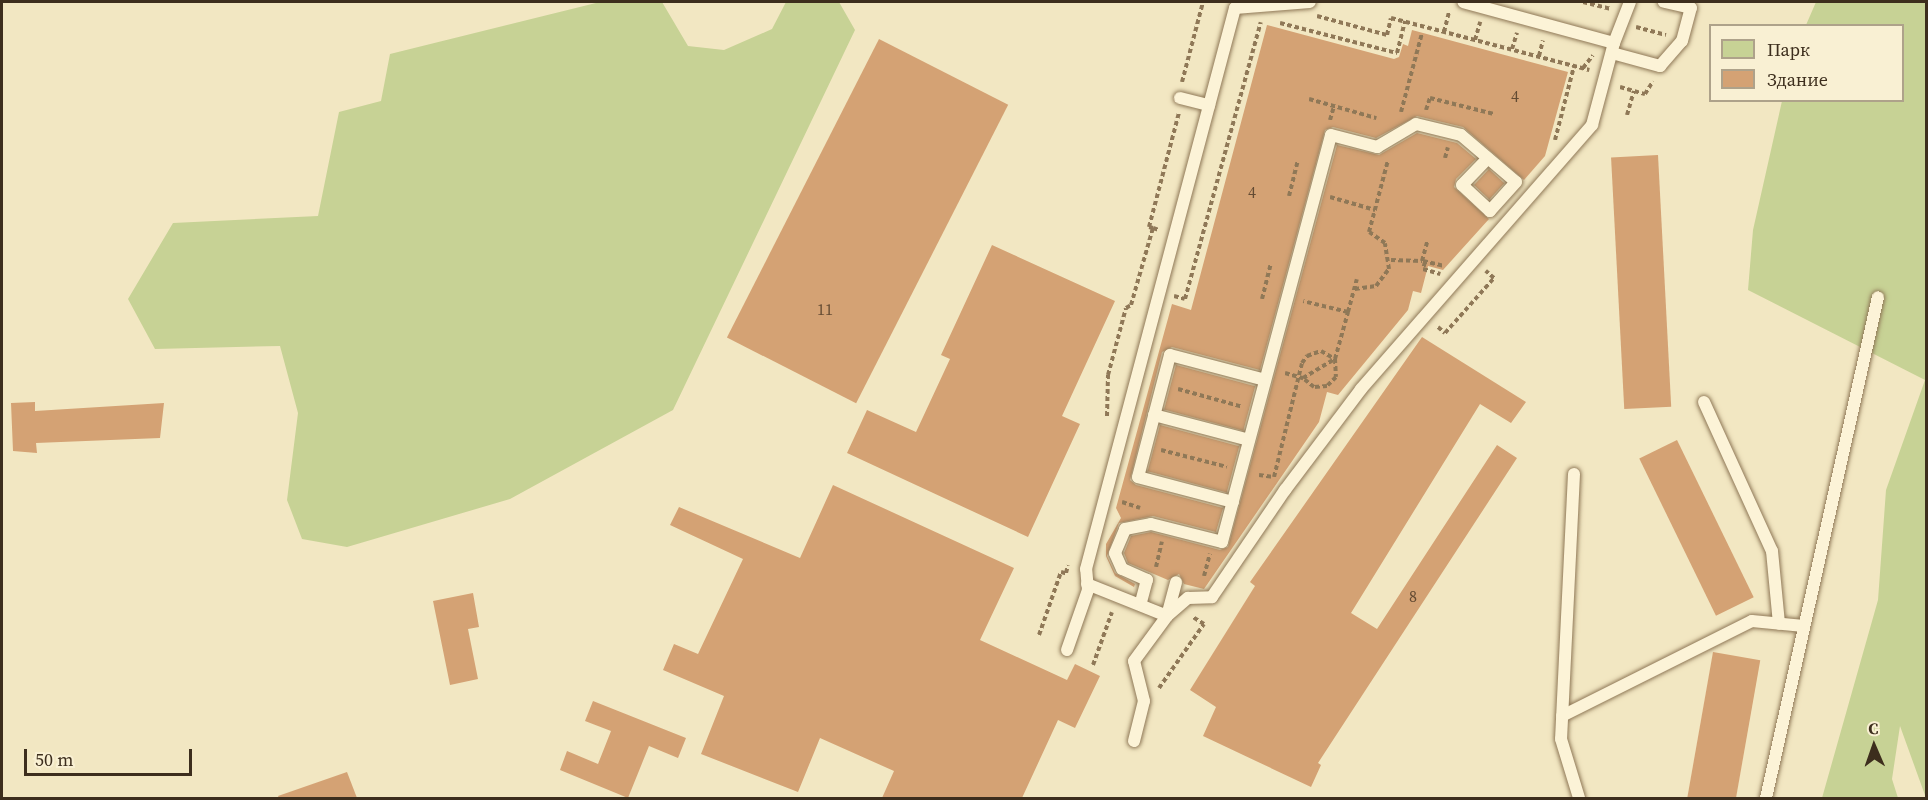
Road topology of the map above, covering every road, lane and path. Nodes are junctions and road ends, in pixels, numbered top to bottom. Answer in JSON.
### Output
{"nodes":[{"id":1,"x":1310,"y":2,"type":"edge"},
{"id":2,"x":1452,"y":2,"type":"edge"},
{"id":3,"x":1463,"y":2,"type":"edge"},
{"id":4,"x":1630,"y":2,"type":"edge"},
{"id":5,"x":1664,"y":2,"type":"edge"},
{"id":6,"x":1499,"y":6,"type":"edge"},
{"id":7,"x":1306,"y":17,"type":"dead end"},
{"id":8,"x":1273,"y":18,"type":"dead end"},
{"id":9,"x":1284,"y":18,"type":"dead end"},
{"id":10,"x":1405,"y":21,"type":"junction"},
{"id":11,"x":1624,"y":24,"type":"junction"},
{"id":12,"x":1444,"y":32,"type":"junction"},
{"id":13,"x":1422,"y":33,"type":"dead end"},
{"id":14,"x":1683,"y":39,"type":"junction"},
{"id":15,"x":1613,"y":48,"type":"junction"},
{"id":16,"x":1574,"y":66,"type":"junction"},
{"id":17,"x":1660,"y":66,"type":"junction"},
{"id":18,"x":1604,"y":83,"type":"junction"},
{"id":19,"x":1634,"y":90,"type":"junction"},
{"id":20,"x":1180,"y":98,"type":"dead end"},
{"id":21,"x":1310,"y":99,"type":"dead end"},
{"id":22,"x":1209,"y":105,"type":"junction"},
{"id":23,"x":1494,"y":114,"type":"dead end"},
{"id":24,"x":1627,"y":115,"type":"dead end"},
{"id":25,"x":1376,"y":118,"type":"dead end"},
{"id":26,"x":1421,"y":125,"type":"junction"},
{"id":27,"x":1395,"y":136,"type":"junction"},
{"id":28,"x":1554,"y":143,"type":"dead end"},
{"id":29,"x":1488,"y":159,"type":"junction"},
{"id":30,"x":1298,"y":161,"type":"dead end"},
{"id":31,"x":1315,"y":193,"type":"junction"},
{"id":32,"x":1289,"y":196,"type":"dead end"},
{"id":33,"x":1375,"y":210,"type":"junction"},
{"id":34,"x":1175,"y":234,"type":"junction"},
{"id":35,"x":1200,"y":240,"type":"junction"},
{"id":36,"x":1427,"y":242,"type":"dead end"},
{"id":37,"x":1390,"y":260,"type":"junction"},
{"id":38,"x":1424,"y":261,"type":"junction"},
{"id":39,"x":1270,"y":264,"type":"dead end"},
{"id":40,"x":1444,"y":266,"type":"dead end"},
{"id":41,"x":1433,"y":272,"type":"dead end"},
{"id":42,"x":1446,"y":275,"type":"dead end"},
{"id":43,"x":1358,"y":279,"type":"dead end"},
{"id":44,"x":1439,"y":284,"type":"dead end"},
{"id":45,"x":1355,"y":289,"type":"junction"},
{"id":46,"x":1170,"y":295,"type":"dead end"},
{"id":47,"x":1287,"y":297,"type":"junction"},
{"id":48,"x":1878,"y":297,"type":"dead end"},
{"id":49,"x":1262,"y":299,"type":"dead end"},
{"id":50,"x":1348,"y":312,"type":"junction"},
{"id":51,"x":1335,"y":359,"type":"junction"},
{"id":52,"x":1267,"y":374,"type":"junction"},
{"id":53,"x":1302,"y":377,"type":"junction"},
{"id":54,"x":1163,"y":385,"type":"junction"},
{"id":55,"x":1704,"y":402,"type":"dead end"},
{"id":56,"x":1257,"y":411,"type":"junction"},
{"id":57,"x":1154,"y":415,"type":"junction"},
{"id":58,"x":1105,"y":425,"type":"dead end"},
{"id":59,"x":1249,"y":440,"type":"junction"},
{"id":60,"x":1146,"y":446,"type":"junction"},
{"id":61,"x":1242,"y":468,"type":"junction"},
{"id":62,"x":1260,"y":473,"type":"junction"},
{"id":63,"x":1574,"y":474,"type":"dead end"},
{"id":64,"x":1257,"y":482,"type":"dead end"},
{"id":65,"x":1124,"y":493,"type":"dead end"},
{"id":66,"x":1233,"y":502,"type":"junction"},
{"id":67,"x":1142,"y":508,"type":"dead end"},
{"id":68,"x":1163,"y":537,"type":"dead end"},
{"id":69,"x":1213,"y":540,"type":"junction"},
{"id":70,"x":1069,"y":562,"type":"dead end"},
{"id":71,"x":1165,"y":572,"type":"dead end"},
{"id":72,"x":1066,"y":573,"type":"junction"},
{"id":73,"x":1082,"y":580,"type":"junction"},
{"id":74,"x":1176,"y":582,"type":"dead end"},
{"id":75,"x":1203,"y":582,"type":"dead end"},
{"id":76,"x":1115,"y":602,"type":"dead end"},
{"id":77,"x":1141,"y":602,"type":"junction"},
{"id":78,"x":1187,"y":613,"type":"dead end"},
{"id":79,"x":1167,"y":616,"type":"junction"},
{"id":80,"x":1779,"y":624,"type":"junction"},
{"id":81,"x":1804,"y":626,"type":"junction"},
{"id":82,"x":1039,"y":635,"type":"dead end"},
{"id":83,"x":1066,"y":650,"type":"dead end"},
{"id":84,"x":1093,"y":665,"type":"dead end"},
{"id":85,"x":1157,"y":691,"type":"dead end"},
{"id":86,"x":1562,"y":716,"type":"junction"},
{"id":87,"x":1134,"y":741,"type":"dead end"},
{"id":88,"x":1579,"y":798,"type":"edge"},
{"id":89,"x":1766,"y":798,"type":"edge"}],
"edges":[{"from":1,"to":22,"type":"lane"},
{"from":2,"to":12,"type":"path"},
{"from":3,"to":6,"type":"lane"},
{"from":4,"to":11,"type":"lane"},
{"from":5,"to":14,"type":"lane"},
{"from":6,"to":15,"type":"lane"},
{"from":7,"to":10,"type":"path"},
{"from":8,"to":9,"type":"path"},
{"from":10,"to":12,"type":"path"},
{"from":10,"to":35,"type":"path"},
{"from":11,"to":14,"type":"path"},
{"from":11,"to":15,"type":"lane"},
{"from":12,"to":16,"type":"path"},
{"from":13,"to":27,"type":"path"},
{"from":14,"to":17,"type":"lane"},
{"from":15,"to":17,"type":"lane"},
{"from":15,"to":18,"type":"lane"},
{"from":16,"to":18,"type":"path"},
{"from":16,"to":28,"type":"path"},
{"from":17,"to":19,"type":"path"},
{"from":18,"to":19,"type":"path"},
{"from":18,"to":79,"type":"lane"},
{"from":19,"to":24,"type":"path"},
{"from":20,"to":22,"type":"lane"},
{"from":21,"to":25,"type":"path"},
{"from":22,"to":34,"type":"lane"},
{"from":23,"to":26,"type":"path"},
{"from":26,"to":27,"type":"lane"},
{"from":26,"to":29,"type":"lane"},
{"from":27,"to":31,"type":"lane"},
{"from":27,"to":33,"type":"path"},
{"from":29,"to":29,"type":"lane"},
{"from":30,"to":32,"type":"path"},
{"from":31,"to":33,"type":"path"},
{"from":31,"to":47,"type":"lane"},
{"from":33,"to":37,"type":"path"},
{"from":34,"to":35,"type":"path"},
{"from":34,"to":58,"type":"path"},
{"from":34,"to":73,"type":"lane"},
{"from":35,"to":46,"type":"path"},
{"from":36,"to":38,"type":"path"},
{"from":37,"to":38,"type":"path"},
{"from":37,"to":45,"type":"path"},
{"from":38,"to":40,"type":"path"},
{"from":38,"to":41,"type":"path"},
{"from":39,"to":49,"type":"path"},
{"from":42,"to":44,"type":"path"},
{"from":43,"to":45,"type":"path"},
{"from":45,"to":50,"type":"path"},
{"from":47,"to":50,"type":"path"},
{"from":47,"to":52,"type":"lane"},
{"from":48,"to":81,"type":"lane"},
{"from":50,"to":51,"type":"path"},
{"from":51,"to":53,"type":"path"},
{"from":51,"to":53,"type":"path"},
{"from":51,"to":53,"type":"path"},
{"from":52,"to":53,"type":"path"},
{"from":52,"to":54,"type":"lane"},
{"from":52,"to":56,"type":"lane"},
{"from":53,"to":62,"type":"path"},
{"from":54,"to":56,"type":"path"},
{"from":54,"to":57,"type":"lane"},
{"from":55,"to":80,"type":"lane"},
{"from":56,"to":59,"type":"lane"},
{"from":57,"to":59,"type":"lane"},
{"from":57,"to":60,"type":"lane"},
{"from":59,"to":61,"type":"lane"},
{"from":60,"to":61,"type":"path"},
{"from":60,"to":66,"type":"lane"},
{"from":61,"to":62,"type":"path"},
{"from":61,"to":66,"type":"lane"},
{"from":62,"to":64,"type":"path"},
{"from":63,"to":86,"type":"lane"},
{"from":65,"to":67,"type":"path"},
{"from":66,"to":69,"type":"lane"},
{"from":68,"to":71,"type":"path"},
{"from":69,"to":75,"type":"path"},
{"from":69,"to":77,"type":"lane"},
{"from":70,"to":72,"type":"path"},
{"from":72,"to":73,"type":"path"},
{"from":72,"to":82,"type":"path"},
{"from":73,"to":77,"type":"lane"},
{"from":73,"to":83,"type":"lane"},
{"from":74,"to":79,"type":"lane"},
{"from":76,"to":84,"type":"path"},
{"from":77,"to":79,"type":"lane"},
{"from":78,"to":85,"type":"path"},
{"from":79,"to":87,"type":"lane"},
{"from":80,"to":81,"type":"lane"},
{"from":80,"to":86,"type":"lane"},
{"from":81,"to":89,"type":"lane"},
{"from":86,"to":88,"type":"lane"}]}
